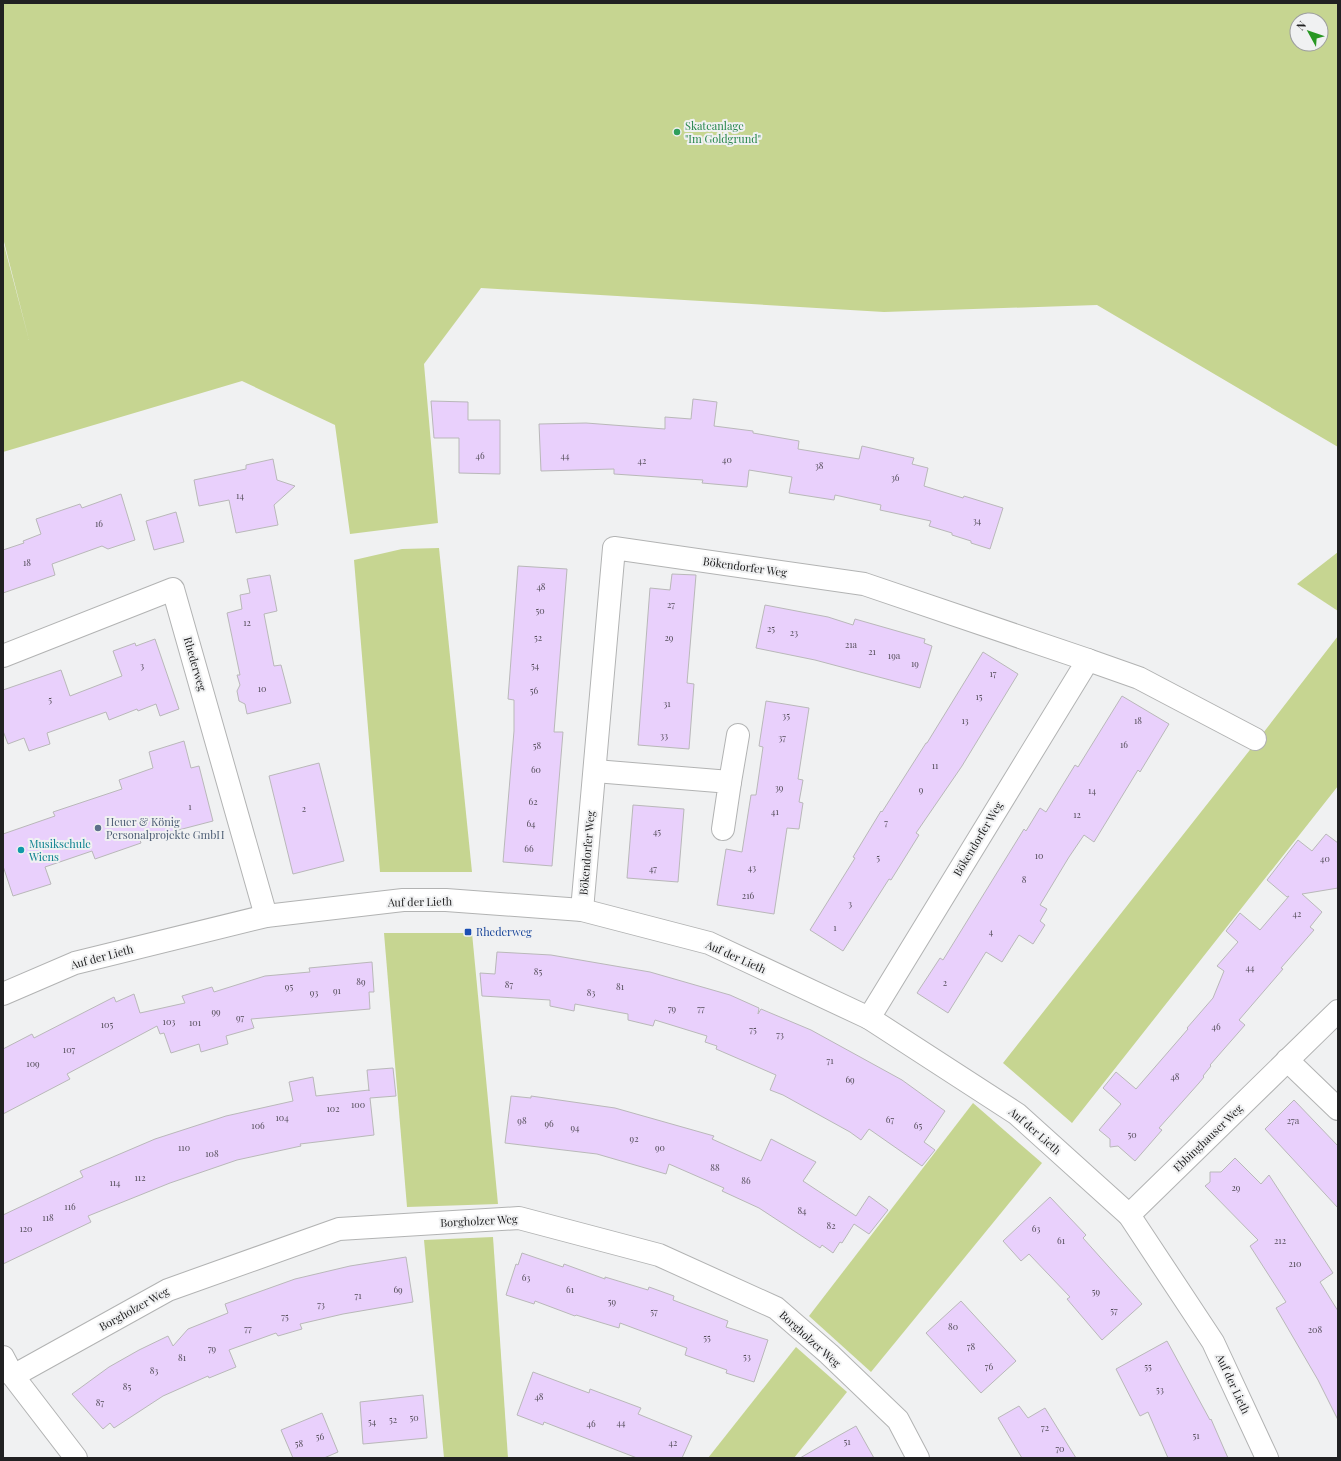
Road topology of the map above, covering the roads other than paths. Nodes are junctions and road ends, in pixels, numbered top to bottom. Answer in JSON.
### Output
{"nodes":[{"id":1,"x":3,"y":656,"type":"edge"},
{"id":2,"x":1088,"y":660,"type":"junction"},
{"id":3,"x":738,"y":735,"type":"dead end"},
{"id":4,"x":1255,"y":739,"type":"dead end"},
{"id":5,"x":595,"y":771,"type":"junction"},
{"id":6,"x":730,"y":782,"type":"junction"},
{"id":7,"x":723,"y":829,"type":"dead end"},
{"id":8,"x":582,"y":910,"type":"junction"},
{"id":9,"x":266,"y":916,"type":"junction"},
{"id":10,"x":3,"y":994,"type":"edge"},
{"id":11,"x":1338,"y":1011,"type":"edge"},
{"id":12,"x":869,"y":1018,"type":"junction"},
{"id":13,"x":1287,"y":1060,"type":"junction"},
{"id":14,"x":1338,"y":1109,"type":"edge"},
{"id":15,"x":1129,"y":1215,"type":"junction"},
{"id":16,"x":3,"y":1357,"type":"edge"},
{"id":17,"x":13,"y":1376,"type":"junction"},
{"id":18,"x":76,"y":1458,"type":"edge"},
{"id":19,"x":918,"y":1458,"type":"edge"},
{"id":20,"x":1267,"y":1458,"type":"edge"}],
"edges":[{"from":1,"to":9,"type":"street","name":"Rhederweg"},
{"from":2,"to":4,"type":"street","name":"Bökendorfer Weg"},
{"from":2,"to":5,"type":"street","name":"Bökendorfer Weg"},
{"from":2,"to":12,"type":"street","name":"Bökendorfer Weg"},
{"from":3,"to":6,"type":"street"},
{"from":5,"to":6,"type":"street"},
{"from":5,"to":8,"type":"street","name":"Bökendorfer Weg"},
{"from":6,"to":7,"type":"street"},
{"from":8,"to":9,"type":"street","name":"Auf der Lieth"},
{"from":8,"to":12,"type":"street","name":"Auf der Lieth"},
{"from":9,"to":10,"type":"street","name":"Auf der Lieth"},
{"from":11,"to":13,"type":"street","name":"Ebbinghauser Weg"},
{"from":12,"to":15,"type":"street","name":"Auf der Lieth"},
{"from":13,"to":14,"type":"street"},
{"from":13,"to":15,"type":"street","name":"Ebbinghauser Weg"},
{"from":15,"to":20,"type":"street","name":"Auf der Lieth"},
{"from":16,"to":17,"type":"street"},
{"from":17,"to":18,"type":"street"},
{"from":17,"to":19,"type":"street","name":"Borgholzer Weg"}]}
